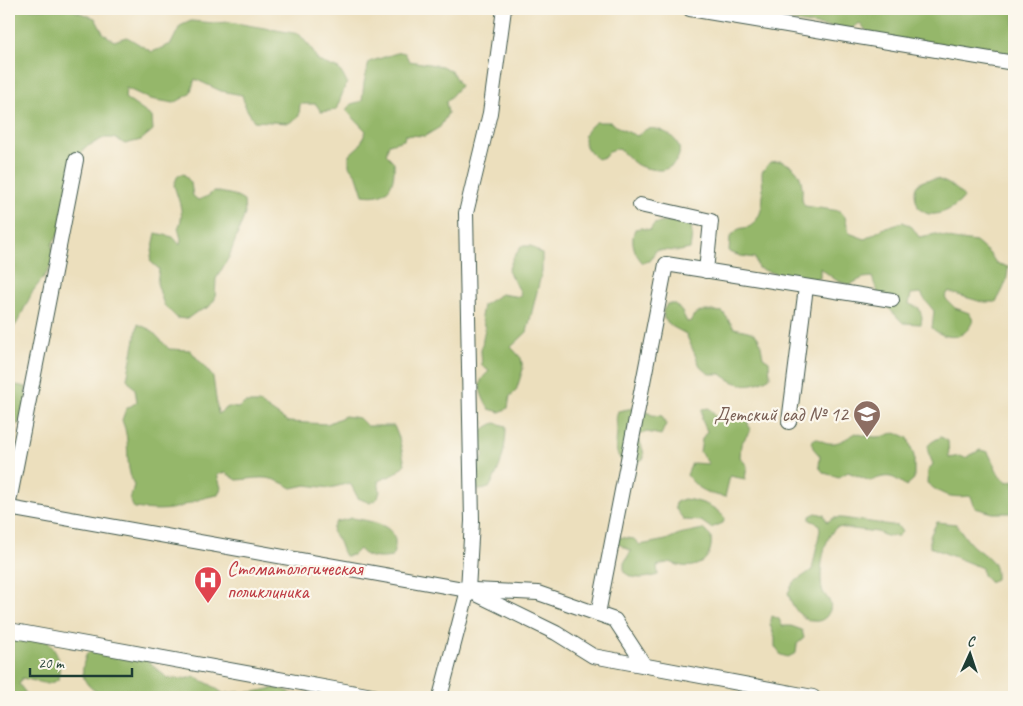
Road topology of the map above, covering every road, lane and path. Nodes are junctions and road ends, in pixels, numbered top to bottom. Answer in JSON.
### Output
{"nodes":[{"id":1,"x":504,"y":9,"type":"edge"},
{"id":2,"x":690,"y":9,"type":"edge"},
{"id":3,"x":1014,"y":63,"type":"edge"},
{"id":4,"x":76,"y":160,"type":"dead end"},
{"id":5,"x":640,"y":205,"type":"dead end"},
{"id":6,"x":706,"y":270,"type":"junction"},
{"id":7,"x":806,"y":287,"type":"junction"},
{"id":8,"x":892,"y":300,"type":"dead end"},
{"id":9,"x":789,"y":422,"type":"dead end"},
{"id":10,"x":9,"y":502,"type":"edge"},
{"id":11,"x":9,"y":508,"type":"edge"},
{"id":12,"x":468,"y":590,"type":"junction"},
{"id":13,"x":598,"y":614,"type":"junction"},
{"id":14,"x":9,"y":630,"type":"edge"},
{"id":15,"x":645,"y":666,"type":"junction"},
{"id":16,"x":378,"y":697,"type":"edge"},
{"id":17,"x":440,"y":697,"type":"edge"},
{"id":18,"x":813,"y":697,"type":"edge"}],
"edges":[{"from":1,"to":12,"type":"lane"},
{"from":2,"to":3,"type":"lane"},
{"from":4,"to":10,"type":"lane"},
{"from":5,"to":6,"type":"lane"},
{"from":6,"to":7,"type":"lane"},
{"from":6,"to":13,"type":"lane"},
{"from":7,"to":8,"type":"lane"},
{"from":7,"to":9,"type":"lane"},
{"from":11,"to":12,"type":"lane"},
{"from":12,"to":13,"type":"lane"},
{"from":12,"to":15,"type":"lane"},
{"from":12,"to":17,"type":"lane"},
{"from":13,"to":15,"type":"lane"},
{"from":14,"to":16,"type":"lane"},
{"from":15,"to":18,"type":"lane"}]}
